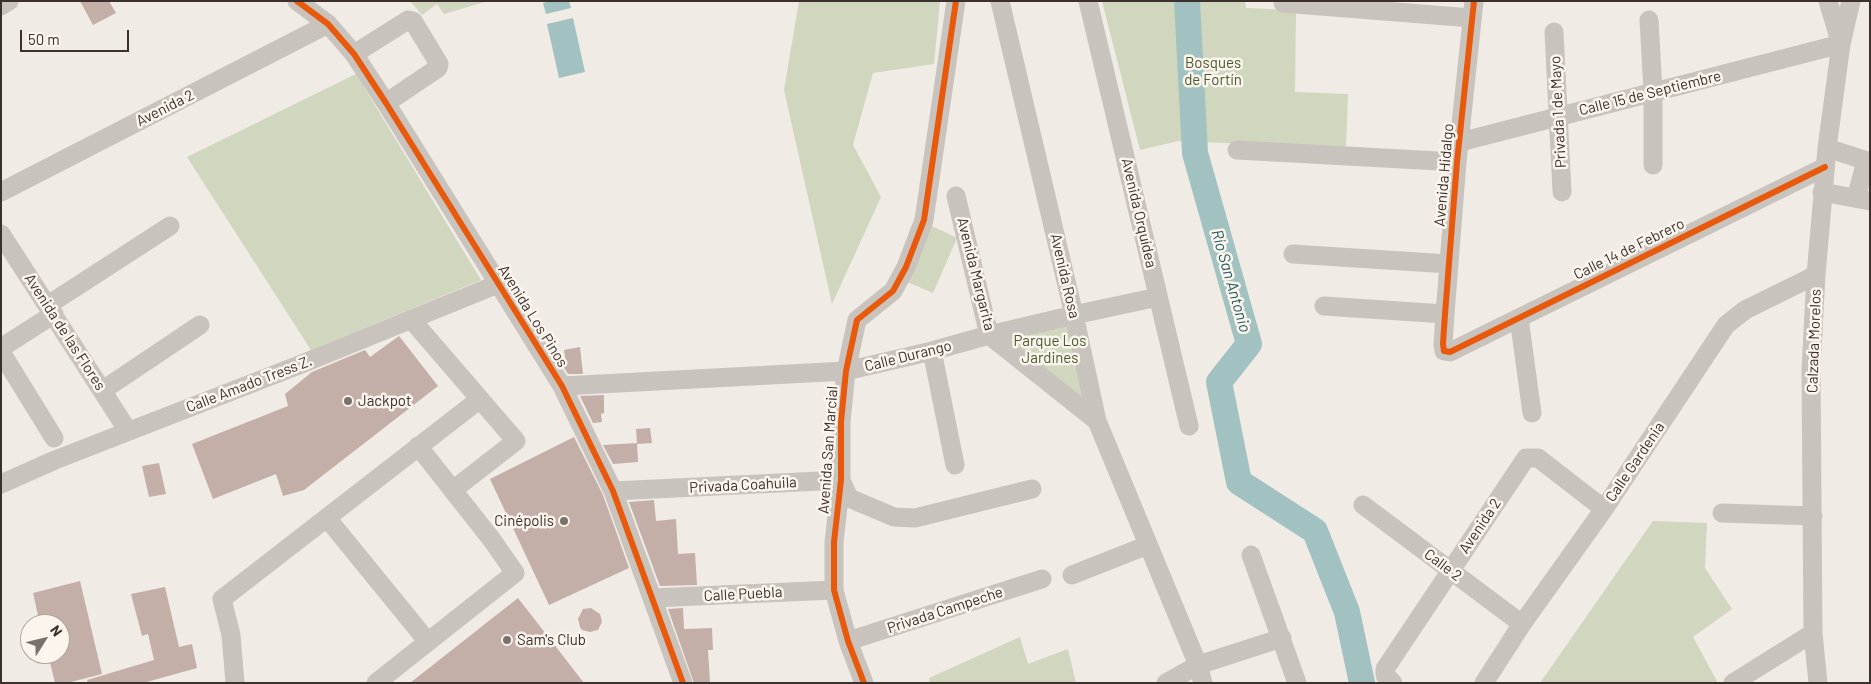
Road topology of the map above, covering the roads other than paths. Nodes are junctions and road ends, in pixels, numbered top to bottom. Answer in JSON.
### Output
{"nodes":[{"id":1,"x":9,"y":1,"type":"edge"},
{"id":2,"x":297,"y":1,"type":"edge"},
{"id":3,"x":956,"y":1,"type":"edge"},
{"id":4,"x":1000,"y":1,"type":"edge"},
{"id":5,"x":1088,"y":1,"type":"edge"},
{"id":6,"x":1828,"y":1,"type":"edge"},
{"id":7,"x":1851,"y":1,"type":"edge"},
{"id":8,"x":1283,"y":4,"type":"dead end"},
{"id":9,"x":1,"y":6,"type":"edge"},
{"id":10,"x":1473,"y":9,"type":"edge"},
{"id":11,"x":1649,"y":20,"type":"dead end"},
{"id":12,"x":328,"y":24,"type":"junction"},
{"id":13,"x":1554,"y":32,"type":"dead end"},
{"id":14,"x":1841,"y":44,"type":"junction"},
{"id":15,"x":354,"y":54,"type":"junction"},
{"id":16,"x":1653,"y":91,"type":"junction"},
{"id":17,"x":386,"y":103,"type":"junction"},
{"id":18,"x":1558,"y":116,"type":"junction"},
{"id":19,"x":1460,"y":142,"type":"junction"},
{"id":20,"x":1237,"y":150,"type":"dead end"},
{"id":21,"x":1826,"y":158,"type":"junction"},
{"id":22,"x":1868,"y":161,"type":"edge"},
{"id":23,"x":1457,"y":162,"type":"junction"},
{"id":24,"x":1653,"y":165,"type":"dead end"},
{"id":25,"x":1,"y":192,"type":"edge"},
{"id":26,"x":1562,"y":192,"type":"dead end"},
{"id":27,"x":1822,"y":192,"type":"junction"},
{"id":28,"x":956,"y":196,"type":"dead end"},
{"id":29,"x":1863,"y":200,"type":"edge"},
{"id":30,"x":170,"y":226,"type":"dead end"},
{"id":31,"x":1,"y":234,"type":"edge"},
{"id":32,"x":1293,"y":254,"type":"dead end"},
{"id":33,"x":1449,"y":264,"type":"junction"},
{"id":34,"x":1816,"y":275,"type":"junction"},
{"id":35,"x":498,"y":284,"type":"junction"},
{"id":36,"x":1158,"y":297,"type":"junction"},
{"id":37,"x":1324,"y":306,"type":"dead end"},
{"id":38,"x":51,"y":310,"type":"junction"},
{"id":39,"x":1445,"y":314,"type":"junction"},
{"id":40,"x":1074,"y":315,"type":"junction"},
{"id":41,"x":1519,"y":318,"type":"junction"},
{"id":42,"x":411,"y":319,"type":"junction"},
{"id":43,"x":200,"y":325,"type":"dead end"},
{"id":44,"x":989,"y":335,"type":"junction"},
{"id":45,"x":1,"y":348,"type":"edge"},
{"id":46,"x":932,"y":351,"type":"junction"},
{"id":47,"x":1444,"y":351,"type":"joint"},
{"id":48,"x":1,"y":352,"type":"edge"},
{"id":49,"x":846,"y":371,"type":"junction"},
{"id":50,"x":562,"y":386,"type":"junction"},
{"id":51,"x":103,"y":390,"type":"junction"},
{"id":52,"x":480,"y":399,"type":"junction"},
{"id":53,"x":1532,"y":413,"type":"dead end"},
{"id":54,"x":1096,"y":421,"type":"junction"},
{"id":55,"x":1189,"y":426,"type":"dead end"},
{"id":56,"x":128,"y":431,"type":"junction"},
{"id":57,"x":54,"y":438,"type":"dead end"},
{"id":58,"x":418,"y":446,"type":"junction"},
{"id":59,"x":955,"y":465,"type":"dead end"},
{"id":60,"x":841,"y":480,"type":"junction"},
{"id":61,"x":1,"y":484,"type":"edge"},
{"id":62,"x":1032,"y":489,"type":"dead end"},
{"id":63,"x":453,"y":490,"type":"junction"},
{"id":64,"x":613,"y":491,"type":"junction"},
{"id":65,"x":1363,"y":505,"type":"dead end"},
{"id":66,"x":1604,"y":509,"type":"junction"},
{"id":67,"x":1722,"y":513,"type":"dead end"},
{"id":68,"x":1814,"y":516,"type":"junction"},
{"id":69,"x":327,"y":518,"type":"junction"},
{"id":70,"x":1148,"y":545,"type":"junction"},
{"id":71,"x":1251,"y":555,"type":"dead end"},
{"id":72,"x":1451,"y":571,"type":"junction"},
{"id":73,"x":1072,"y":575,"type":"dead end"},
{"id":74,"x":1042,"y":579,"type":"dead end"},
{"id":75,"x":834,"y":590,"type":"junction"},
{"id":76,"x":652,"y":598,"type":"junction"},
{"id":77,"x":1522,"y":624,"type":"junction"},
{"id":78,"x":1813,"y":633,"type":"junction"},
{"id":79,"x":1282,"y":638,"type":"junction"},
{"id":80,"x":428,"y":642,"type":"junction"},
{"id":81,"x":848,"y":642,"type":"junction"},
{"id":82,"x":233,"y":662,"type":"junction"},
{"id":83,"x":1198,"y":665,"type":"junction"},
{"id":84,"x":1389,"y":679,"type":"edge"},
{"id":85,"x":235,"y":683,"type":"edge"},
{"id":86,"x":249,"y":683,"type":"edge"},
{"id":87,"x":376,"y":683,"type":"edge"},
{"id":88,"x":683,"y":683,"type":"edge"},
{"id":89,"x":864,"y":683,"type":"edge"},
{"id":90,"x":1166,"y":683,"type":"edge"},
{"id":91,"x":1204,"y":683,"type":"edge"},
{"id":92,"x":1296,"y":683,"type":"edge"},
{"id":93,"x":1484,"y":683,"type":"edge"},
{"id":94,"x":1733,"y":683,"type":"edge"},
{"id":95,"x":1818,"y":683,"type":"edge"}],
"edges":[{"from":1,"to":9,"type":"street"},
{"from":2,"to":12,"type":"street","name":"Avenida Los Pinos"},
{"from":3,"to":49,"type":"street","name":"Avenida San Marcial"},
{"from":4,"to":40,"type":"street","name":"Avenida Rosa"},
{"from":5,"to":36,"type":"street","name":"Avenida Orquídea"},
{"from":6,"to":14,"type":"street"},
{"from":7,"to":14,"type":"street","name":"Calzada Morelos"},
{"from":8,"to":10,"type":"street"},
{"from":10,"to":19,"type":"street","name":"Avenida Hidalgo"},
{"from":11,"to":16,"type":"street"},
{"from":12,"to":15,"type":"street","name":"Avenida Los Pinos"},
{"from":12,"to":25,"type":"street","name":"Avenida 2"},
{"from":13,"to":18,"type":"street","name":"Privada 1 de Mayo"},
{"from":14,"to":16,"type":"street","name":"Calle 15 de Septiembre"},
{"from":14,"to":21,"type":"street","name":"Calzada Morelos"},
{"from":15,"to":17,"type":"street","name":"Avenida Los Pinos"},
{"from":15,"to":17,"type":"street"},
{"from":16,"to":18,"type":"street","name":"Calle 15 de Septiembre"},
{"from":16,"to":24,"type":"street"},
{"from":17,"to":35,"type":"street","name":"Avenida Los Pinos"},
{"from":18,"to":19,"type":"street","name":"Calle 15 de Septiembre"},
{"from":18,"to":26,"type":"street","name":"Privada 1 de Mayo"},
{"from":19,"to":23,"type":"street","name":"Avenida Hidalgo"},
{"from":20,"to":23,"type":"street"},
{"from":21,"to":22,"type":"street"},
{"from":21,"to":27,"type":"street","name":"Calzada Morelos"},
{"from":21,"to":41,"type":"street","name":"Calle 14 de Febrero"},
{"from":22,"to":29,"type":"street"},
{"from":23,"to":33,"type":"street","name":"Avenida Hidalgo"},
{"from":27,"to":29,"type":"street"},
{"from":27,"to":34,"type":"street","name":"Calzada Morelos"},
{"from":28,"to":44,"type":"street","name":"Avenida Margarita"},
{"from":30,"to":38,"type":"street"},
{"from":31,"to":38,"type":"street","name":"Avenida de las Flores"},
{"from":32,"to":33,"type":"street"},
{"from":33,"to":39,"type":"street","name":"Avenida Hidalgo"},
{"from":34,"to":66,"type":"street","name":"Calle Gardenia"},
{"from":34,"to":68,"type":"street","name":"Calzada Morelos"},
{"from":35,"to":42,"type":"street","name":"Calle Amado Tress Z."},
{"from":35,"to":50,"type":"street","name":"Avenida Los Pinos"},
{"from":36,"to":40,"type":"street","name":"Calle Durango"},
{"from":36,"to":55,"type":"street","name":"Avenida Orquídea"},
{"from":37,"to":39,"type":"street"},
{"from":38,"to":45,"type":"street"},
{"from":38,"to":51,"type":"street","name":"Avenida de las Flores"},
{"from":39,"to":47,"type":"street","name":"Avenida Hidalgo"},
{"from":40,"to":44,"type":"street","name":"Calle Durango"},
{"from":40,"to":54,"type":"street","name":"Avenida Rosa"},
{"from":41,"to":47,"type":"street","name":"Calle 14 de Febrero"},
{"from":41,"to":53,"type":"street"},
{"from":42,"to":52,"type":"street"},
{"from":42,"to":56,"type":"street","name":"Calle Amado Tress Z."},
{"from":43,"to":51,"type":"street"},
{"from":44,"to":46,"type":"street","name":"Calle Durango"},
{"from":44,"to":54,"type":"street","name":"Avenida Margarita"},
{"from":46,"to":49,"type":"street","name":"Calle Durango"},
{"from":46,"to":59,"type":"street"},
{"from":48,"to":57,"type":"street"},
{"from":49,"to":50,"type":"street","name":"Calle Durango"},
{"from":49,"to":60,"type":"street","name":"Avenida San Marcial"},
{"from":50,"to":64,"type":"street","name":"Avenida Los Pinos"},
{"from":51,"to":56,"type":"street","name":"Avenida de las Flores"},
{"from":52,"to":58,"type":"street"},
{"from":52,"to":63,"type":"street"},
{"from":54,"to":70,"type":"street","name":"Avenida Rosa"},
{"from":56,"to":61,"type":"street","name":"Calle Amado Tress Z."},
{"from":58,"to":63,"type":"street"},
{"from":58,"to":69,"type":"street"},
{"from":60,"to":62,"type":"street"},
{"from":60,"to":64,"type":"street","name":"Privada Coahuila"},
{"from":60,"to":75,"type":"street","name":"Avenida San Marcial"},
{"from":63,"to":80,"type":"street"},
{"from":64,"to":76,"type":"street","name":"Avenida Los Pinos"},
{"from":65,"to":72,"type":"street","name":"Calle 2"},
{"from":66,"to":72,"type":"street","name":"Avenida 2"},
{"from":66,"to":77,"type":"street","name":"Calle Gardenia"},
{"from":67,"to":68,"type":"street"},
{"from":68,"to":78,"type":"street","name":"Calzada Morelos"},
{"from":69,"to":80,"type":"street"},
{"from":69,"to":82,"type":"street"},
{"from":70,"to":73,"type":"street"},
{"from":70,"to":83,"type":"street","name":"Avenida Rosa"},
{"from":71,"to":79,"type":"street"},
{"from":72,"to":77,"type":"street","name":"Calle 2"},
{"from":72,"to":84,"type":"street","name":"Avenida 2"},
{"from":74,"to":81,"type":"street","name":"Privada Campeche"},
{"from":75,"to":76,"type":"street","name":"Calle Puebla"},
{"from":75,"to":81,"type":"street","name":"Avenida San Marcial"},
{"from":76,"to":88,"type":"street","name":"Avenida Los Pinos"},
{"from":77,"to":93,"type":"street","name":"Calle Gardenia"},
{"from":78,"to":94,"type":"street"},
{"from":78,"to":95,"type":"street","name":"Calzada Morelos"},
{"from":79,"to":83,"type":"street"},
{"from":79,"to":92,"type":"street"},
{"from":80,"to":87,"type":"street"},
{"from":81,"to":89,"type":"street","name":"Avenida San Marcial"},
{"from":82,"to":85,"type":"street"},
{"from":82,"to":86,"type":"street"},
{"from":83,"to":90,"type":"street"},
{"from":83,"to":91,"type":"street","name":"Avenida Rosa"}]}
